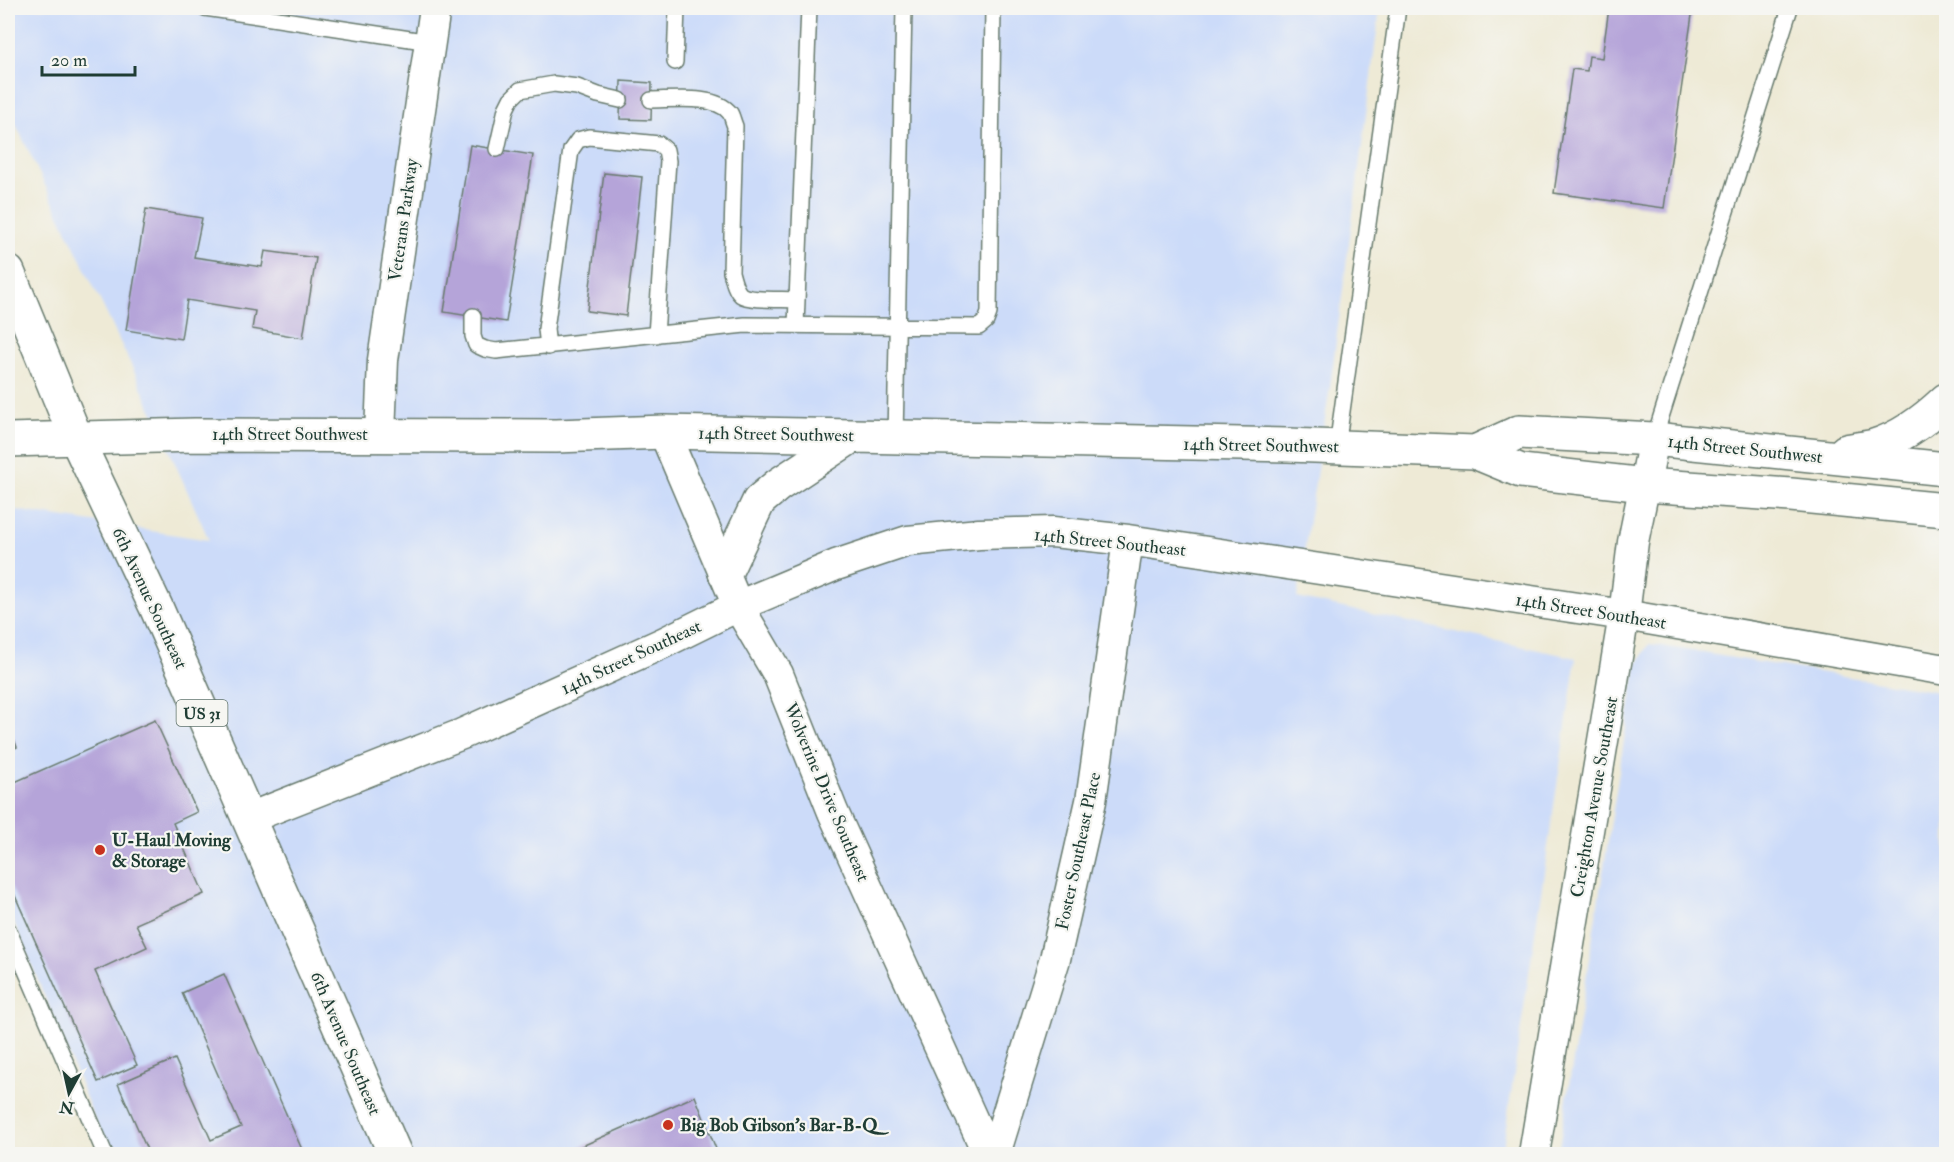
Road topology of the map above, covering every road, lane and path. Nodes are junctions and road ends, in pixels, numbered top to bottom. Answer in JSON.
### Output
{"nodes":[{"id":1,"x":205,"y":8,"type":"edge"},
{"id":2,"x":435,"y":8,"type":"edge"},
{"id":3,"x":677,"y":8,"type":"edge"},
{"id":4,"x":809,"y":8,"type":"edge"},
{"id":5,"x":904,"y":8,"type":"edge"},
{"id":6,"x":993,"y":8,"type":"edge"},
{"id":7,"x":1398,"y":8,"type":"edge"},
{"id":8,"x":1790,"y":8,"type":"edge"},
{"id":9,"x":282,"y":13,"type":"edge"},
{"id":10,"x":430,"y":42,"type":"junction"},
{"id":11,"x":675,"y":62,"type":"dead end"},
{"id":12,"x":620,"y":100,"type":"dead end"},
{"id":13,"x":651,"y":100,"type":"dead end"},
{"id":14,"x":496,"y":149,"type":"dead end"},
{"id":15,"x":8,"y":272,"type":"edge"},
{"id":16,"x":796,"y":300,"type":"junction"},
{"id":17,"x":473,"y":316,"type":"dead end"},
{"id":18,"x":795,"y":325,"type":"junction"},
{"id":19,"x":897,"y":327,"type":"junction"},
{"id":20,"x":656,"y":335,"type":"junction"},
{"id":21,"x":548,"y":347,"type":"junction"},
{"id":22,"x":1947,"y":400,"type":"edge"},
{"id":23,"x":664,"y":432,"type":"junction"},
{"id":24,"x":380,"y":434,"type":"junction"},
{"id":25,"x":852,"y":436,"type":"junction"},
{"id":26,"x":895,"y":437,"type":"junction"},
{"id":27,"x":76,"y":438,"type":"junction"},
{"id":28,"x":1654,"y":439,"type":"junction"},
{"id":29,"x":8,"y":440,"type":"edge"},
{"id":30,"x":1337,"y":447,"type":"junction"},
{"id":31,"x":1476,"y":452,"type":"junction"},
{"id":32,"x":1816,"y":456,"type":"junction"},
{"id":33,"x":1947,"y":469,"type":"edge"},
{"id":34,"x":1645,"y":485,"type":"junction"},
{"id":35,"x":1947,"y":510,"type":"edge"},
{"id":36,"x":1128,"y":540,"type":"junction"},
{"id":37,"x":724,"y":573,"type":"junction"},
{"id":38,"x":738,"y":606,"type":"junction"},
{"id":39,"x":1624,"y":615,"type":"junction"},
{"id":40,"x":1947,"y":670,"type":"edge"},
{"id":41,"x":249,"y":818,"type":"junction"},
{"id":42,"x":8,"y":929,"type":"edge"},
{"id":43,"x":105,"y":1155,"type":"edge"},
{"id":44,"x":395,"y":1155,"type":"edge"},
{"id":45,"x":988,"y":1155,"type":"edge"},
{"id":46,"x":995,"y":1155,"type":"edge"},
{"id":47,"x":1534,"y":1155,"type":"edge"}],
"edges":[{"from":1,"to":9,"type":"lane"},
{"from":2,"to":10,"type":"street","name":"Veterans Parkway"},
{"from":3,"to":11,"type":"lane"},
{"from":4,"to":16,"type":"lane"},
{"from":5,"to":19,"type":"lane"},
{"from":6,"to":19,"type":"lane"},
{"from":7,"to":30,"type":"lane"},
{"from":8,"to":28,"type":"lane"},
{"from":9,"to":10,"type":"lane"},
{"from":10,"to":24,"type":"street","name":"Veterans Parkway"},
{"from":12,"to":14,"type":"lane"},
{"from":13,"to":16,"type":"lane"},
{"from":15,"to":27,"type":"main road","name":"6th Avenue Southeast","number":"US 31"},
{"from":16,"to":18,"type":"lane"},
{"from":17,"to":21,"type":"lane"},
{"from":18,"to":19,"type":"lane"},
{"from":18,"to":20,"type":"lane"},
{"from":19,"to":26,"type":"lane"},
{"from":20,"to":21,"type":"lane"},
{"from":20,"to":21,"type":"lane"},
{"from":22,"to":32,"type":"main road"},
{"from":23,"to":24,"type":"main road","name":"14th Street Southwest"},
{"from":23,"to":25,"type":"main road","name":"14th Street Southwest"},
{"from":23,"to":37,"type":"street","name":"Wolverine Drive Southeast"},
{"from":24,"to":27,"type":"main road","name":"14th Street Southwest"},
{"from":25,"to":26,"type":"main road","name":"14th Street Southwest"},
{"from":25,"to":37,"type":"main road"},
{"from":26,"to":30,"type":"main road","name":"14th Street Southwest"},
{"from":27,"to":29,"type":"main road","name":"14th Street Southwest"},
{"from":27,"to":41,"type":"main road","name":"6th Avenue Southeast","number":"US 31"},
{"from":28,"to":31,"type":"main road","name":"14th Street Southwest"},
{"from":28,"to":32,"type":"main road","name":"14th Street Southwest"},
{"from":28,"to":34,"type":"street","name":"Creighton Avenue Southeast"},
{"from":30,"to":31,"type":"main road","name":"14th Street Southwest"},
{"from":31,"to":34,"type":"main road","name":"14th Street Southwest"},
{"from":32,"to":33,"type":"main road","name":"14th Street Southwest"},
{"from":34,"to":35,"type":"main road","name":"14th Street Southwest"},
{"from":34,"to":39,"type":"street","name":"Creighton Avenue Southeast"},
{"from":36,"to":38,"type":"street","name":"14th Street Southeast"},
{"from":36,"to":39,"type":"street","name":"14th Street Southeast"},
{"from":36,"to":46,"type":"street","name":"Foster Southeast Place"},
{"from":37,"to":38,"type":"street","name":"Wolverine Drive Southeast"},
{"from":38,"to":41,"type":"street","name":"14th Street Southeast"},
{"from":38,"to":45,"type":"street","name":"Wolverine Drive Southeast"},
{"from":39,"to":40,"type":"street","name":"14th Street Southeast"},
{"from":39,"to":47,"type":"street","name":"Creighton Avenue Southeast"},
{"from":41,"to":44,"type":"main road","name":"6th Avenue Southeast","number":"US 31"},
{"from":42,"to":43,"type":"lane"}]}
